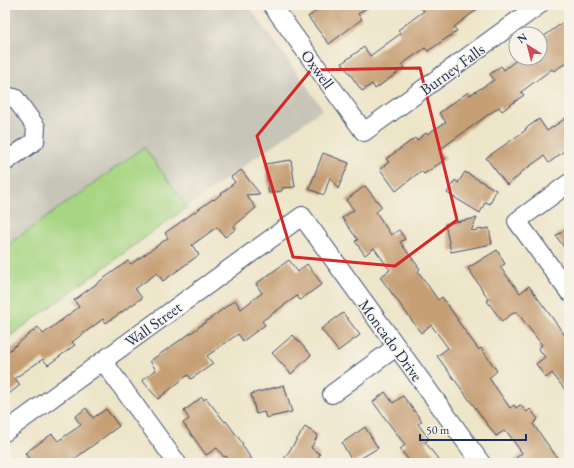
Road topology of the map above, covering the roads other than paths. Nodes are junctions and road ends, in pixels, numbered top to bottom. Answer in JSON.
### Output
{"nodes":[{"id":1,"x":272,"y":5,"type":"edge"},
{"id":2,"x":539,"y":5,"type":"edge"},
{"id":3,"x":5,"y":96,"type":"edge"},
{"id":4,"x":364,"y":132,"type":"joint"},
{"id":5,"x":5,"y":162,"type":"edge"},
{"id":6,"x":569,"y":183,"type":"edge"},
{"id":7,"x":302,"y":216,"type":"joint"},
{"id":8,"x":569,"y":292,"type":"edge"},
{"id":9,"x":396,"y":347,"type":"junction"},
{"id":10,"x":103,"y":361,"type":"junction"},
{"id":11,"x":332,"y":394,"type":"dead end"},
{"id":12,"x":5,"y":432,"type":"edge"},
{"id":13,"x":177,"y":463,"type":"edge"},
{"id":14,"x":481,"y":463,"type":"edge"}],
"edges":[{"from":1,"to":4,"type":"street","name":"Oxwell"},
{"from":2,"to":4,"type":"street","name":"Burney Falls"},
{"from":3,"to":5,"type":"street"},
{"from":6,"to":8,"type":"street"},
{"from":7,"to":9,"type":"street","name":"Moncado Drive"},
{"from":7,"to":10,"type":"street","name":"Wall Street"},
{"from":9,"to":11,"type":"street"},
{"from":9,"to":14,"type":"street","name":"Moncado Drive"},
{"from":10,"to":12,"type":"street","name":"Wall Street"},
{"from":10,"to":13,"type":"street"}]}
